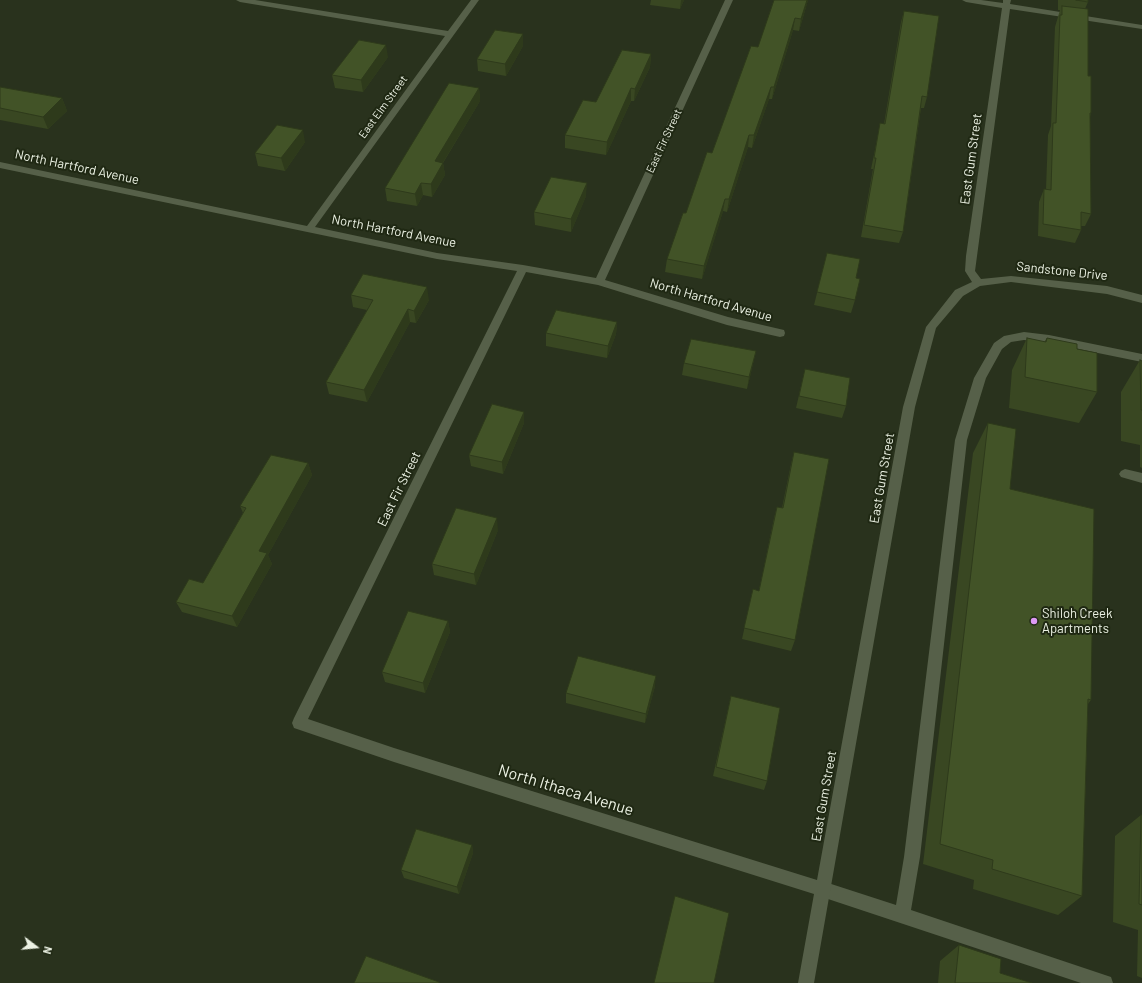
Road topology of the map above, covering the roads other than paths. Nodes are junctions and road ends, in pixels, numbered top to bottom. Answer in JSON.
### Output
{"nodes":[{"id":1,"x":240,"y":0,"type":"edge"},
{"id":2,"x":475,"y":0,"type":"edge"},
{"id":3,"x":729,"y":0,"type":"edge"},
{"id":4,"x":966,"y":0,"type":"edge"},
{"id":5,"x":1007,"y":3,"type":"edge"},
{"id":6,"x":1142,"y":27,"type":"edge"},
{"id":7,"x":450,"y":34,"type":"junction"},
{"id":8,"x":0,"y":165,"type":"edge"},
{"id":9,"x":310,"y":228,"type":"junction"},
{"id":10,"x":524,"y":268,"type":"junction"},
{"id":11,"x":599,"y":282,"type":"junction"},
{"id":12,"x":978,"y":283,"type":"junction"},
{"id":13,"x":1142,"y":298,"type":"edge"},
{"id":14,"x":780,"y":334,"type":"dead end"},
{"id":15,"x":1142,"y":358,"type":"edge"},
{"id":16,"x":1125,"y":474,"type":"dead end"},
{"id":17,"x":1142,"y":478,"type":"edge"},
{"id":18,"x":299,"y":723,"type":"joint"},
{"id":19,"x":822,"y":889,"type":"junction"},
{"id":20,"x":902,"y":915,"type":"junction"},
{"id":21,"x":806,"y":983,"type":"edge"},
{"id":22,"x":1105,"y":983,"type":"edge"}],
"edges":[{"from":1,"to":7,"type":"street"},
{"from":2,"to":7,"type":"street","name":"East Elm Street"},
{"from":3,"to":11,"type":"street","name":"East Fir Street"},
{"from":4,"to":5,"type":"street"},
{"from":5,"to":6,"type":"street"},
{"from":5,"to":12,"type":"street","name":"East Gum Street"},
{"from":7,"to":9,"type":"street","name":"East Elm Street"},
{"from":8,"to":9,"type":"street","name":"North Hartford Avenue"},
{"from":9,"to":10,"type":"street","name":"North Hartford Avenue"},
{"from":10,"to":11,"type":"street","name":"North Hartford Avenue"},
{"from":10,"to":18,"type":"street","name":"East Fir Street"},
{"from":11,"to":14,"type":"street","name":"North Hartford Avenue"},
{"from":12,"to":13,"type":"street","name":"Sandstone Drive"},
{"from":12,"to":19,"type":"street","name":"East Gum Street"},
{"from":15,"to":20,"type":"street"},
{"from":16,"to":17,"type":"street"},
{"from":18,"to":19,"type":"street","name":"North Ithaca Avenue"},
{"from":19,"to":20,"type":"street","name":"North Ithaca Avenue"},
{"from":19,"to":21,"type":"street","name":"East Gum Street"},
{"from":20,"to":22,"type":"street","name":"North Ithaca Avenue"}]}
